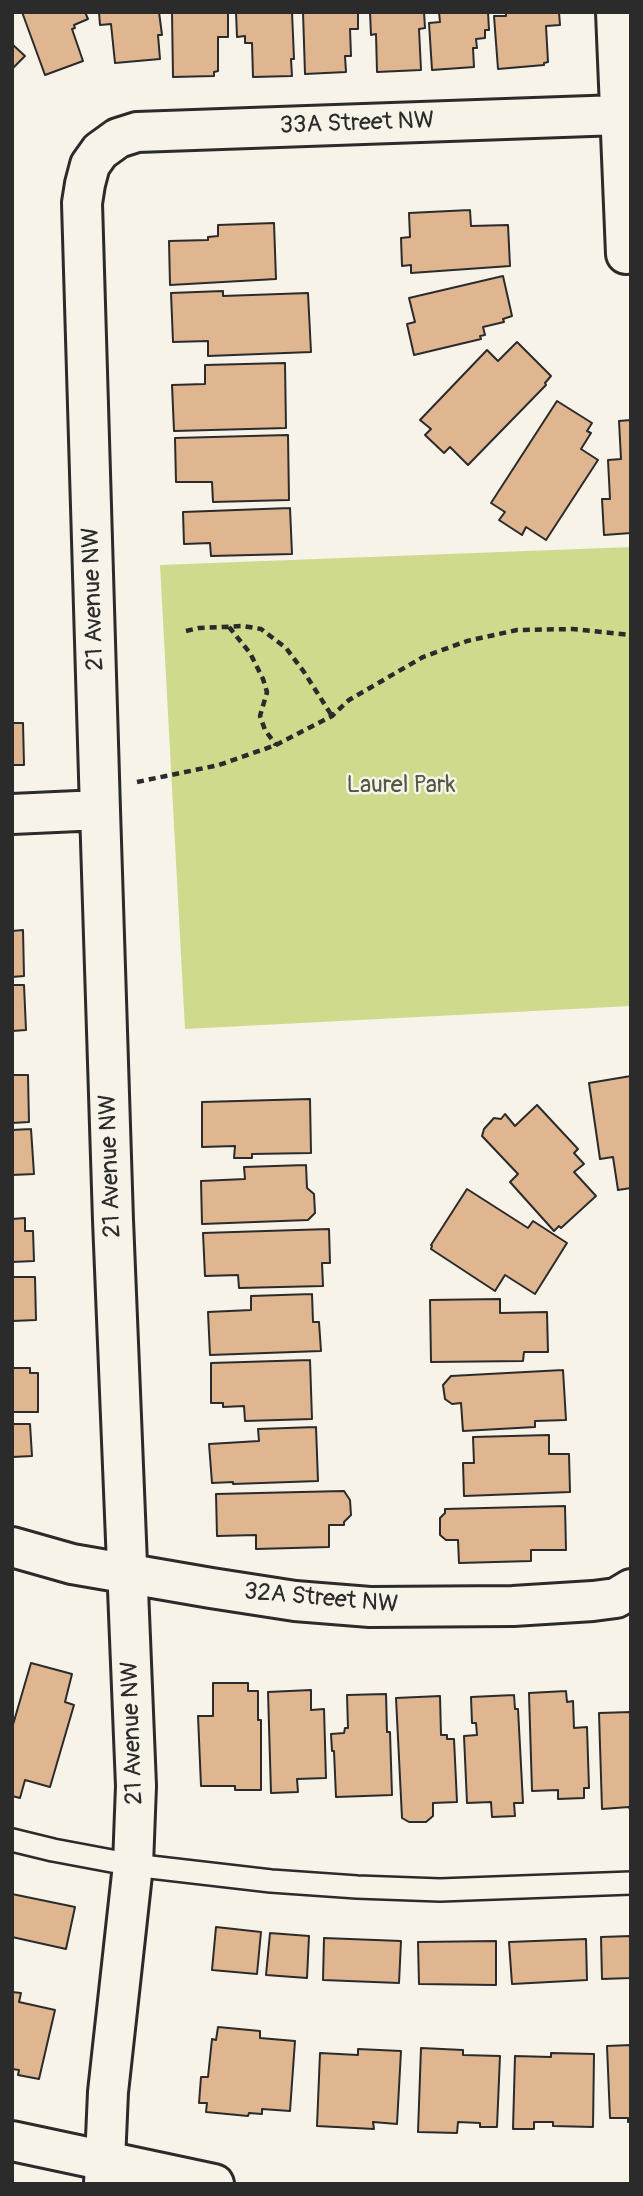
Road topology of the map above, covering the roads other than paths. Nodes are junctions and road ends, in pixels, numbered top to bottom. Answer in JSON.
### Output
{"nodes":[{"id":1,"x":616,"y":12,"type":"edge"},
{"id":2,"x":620,"y":115,"type":"junction"},
{"id":3,"x":100,"y":151,"type":"joint"},
{"id":4,"x":626,"y":254,"type":"dead end"},
{"id":5,"x":100,"y":799,"type":"junction"},
{"id":6,"x":12,"y":814,"type":"edge"},
{"id":7,"x":12,"y":1547,"type":"edge"},
{"id":8,"x":128,"y":1573,"type":"junction"},
{"id":9,"x":631,"y":1589,"type":"edge"},
{"id":10,"x":12,"y":1840,"type":"edge"},
{"id":11,"x":133,"y":1864,"type":"junction"},
{"id":12,"x":631,"y":1883,"type":"edge"},
{"id":13,"x":12,"y":2141,"type":"edge"},
{"id":14,"x":104,"y":2173,"type":"edge"},
{"id":15,"x":214,"y":2184,"type":"edge"}],
"edges":[{"from":1,"to":2,"type":"street"},
{"from":2,"to":3,"type":"street","name":"33A Street NW"},
{"from":2,"to":4,"type":"street"},
{"from":3,"to":5,"type":"street","name":"21 Avenue NW"},
{"from":5,"to":6,"type":"street"},
{"from":5,"to":8,"type":"street","name":"21 Avenue NW"},
{"from":7,"to":8,"type":"street","name":"32A Street NW"},
{"from":8,"to":9,"type":"street","name":"32A Street NW"},
{"from":8,"to":11,"type":"street","name":"21 Avenue NW"},
{"from":10,"to":11,"type":"lane"},
{"from":11,"to":12,"type":"lane"},
{"from":11,"to":14,"type":"street","name":"21 Avenue NW"},
{"from":13,"to":14,"type":"street"},
{"from":14,"to":15,"type":"street"}]}
